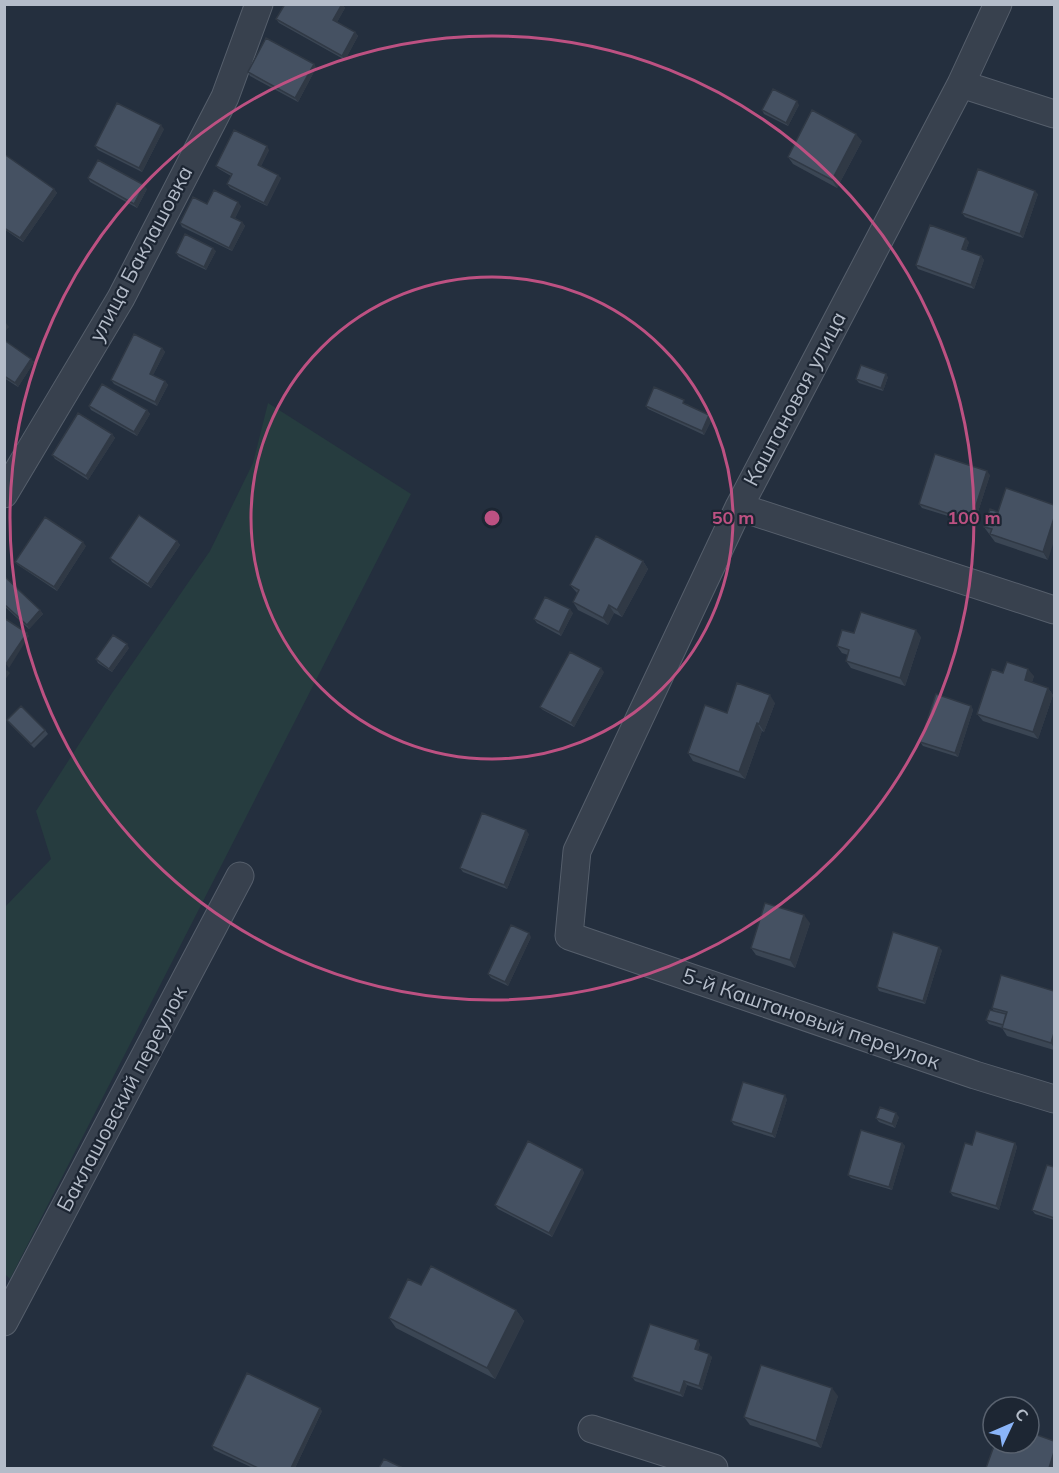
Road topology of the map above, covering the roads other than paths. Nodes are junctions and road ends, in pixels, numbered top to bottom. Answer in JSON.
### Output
{"nodes":[{"id":1,"x":259,"y":4,"type":"edge"},
{"id":2,"x":998,"y":4,"type":"edge"},
{"id":3,"x":961,"y":84,"type":"junction"},
{"id":4,"x":1054,"y":114,"type":"edge"},
{"id":5,"x":4,"y":494,"type":"edge"},
{"id":6,"x":739,"y":507,"type":"junction"},
{"id":7,"x":1054,"y":610,"type":"edge"},
{"id":8,"x":240,"y":876,"type":"dead end"},
{"id":9,"x":569,"y":936,"type":"joint"},
{"id":10,"x":1054,"y":1099,"type":"edge"},
{"id":11,"x":4,"y":1322,"type":"edge"},
{"id":12,"x":592,"y":1429,"type":"dead end"},
{"id":13,"x":698,"y":1466,"type":"edge"}],
"edges":[{"from":1,"to":5,"type":"street","name":"улица Баклашовка"},
{"from":2,"to":3,"type":"street","name":"Каштановая улица"},
{"from":3,"to":4,"type":"street"},
{"from":3,"to":6,"type":"street","name":"Каштановая улица"},
{"from":6,"to":7,"type":"street"},
{"from":6,"to":9,"type":"street","name":"Каштановая улица"},
{"from":8,"to":11,"type":"street","name":"Баклашовский переулок"},
{"from":9,"to":10,"type":"street","name":"5-й Каштановый переулок"},
{"from":12,"to":13,"type":"street"}]}
